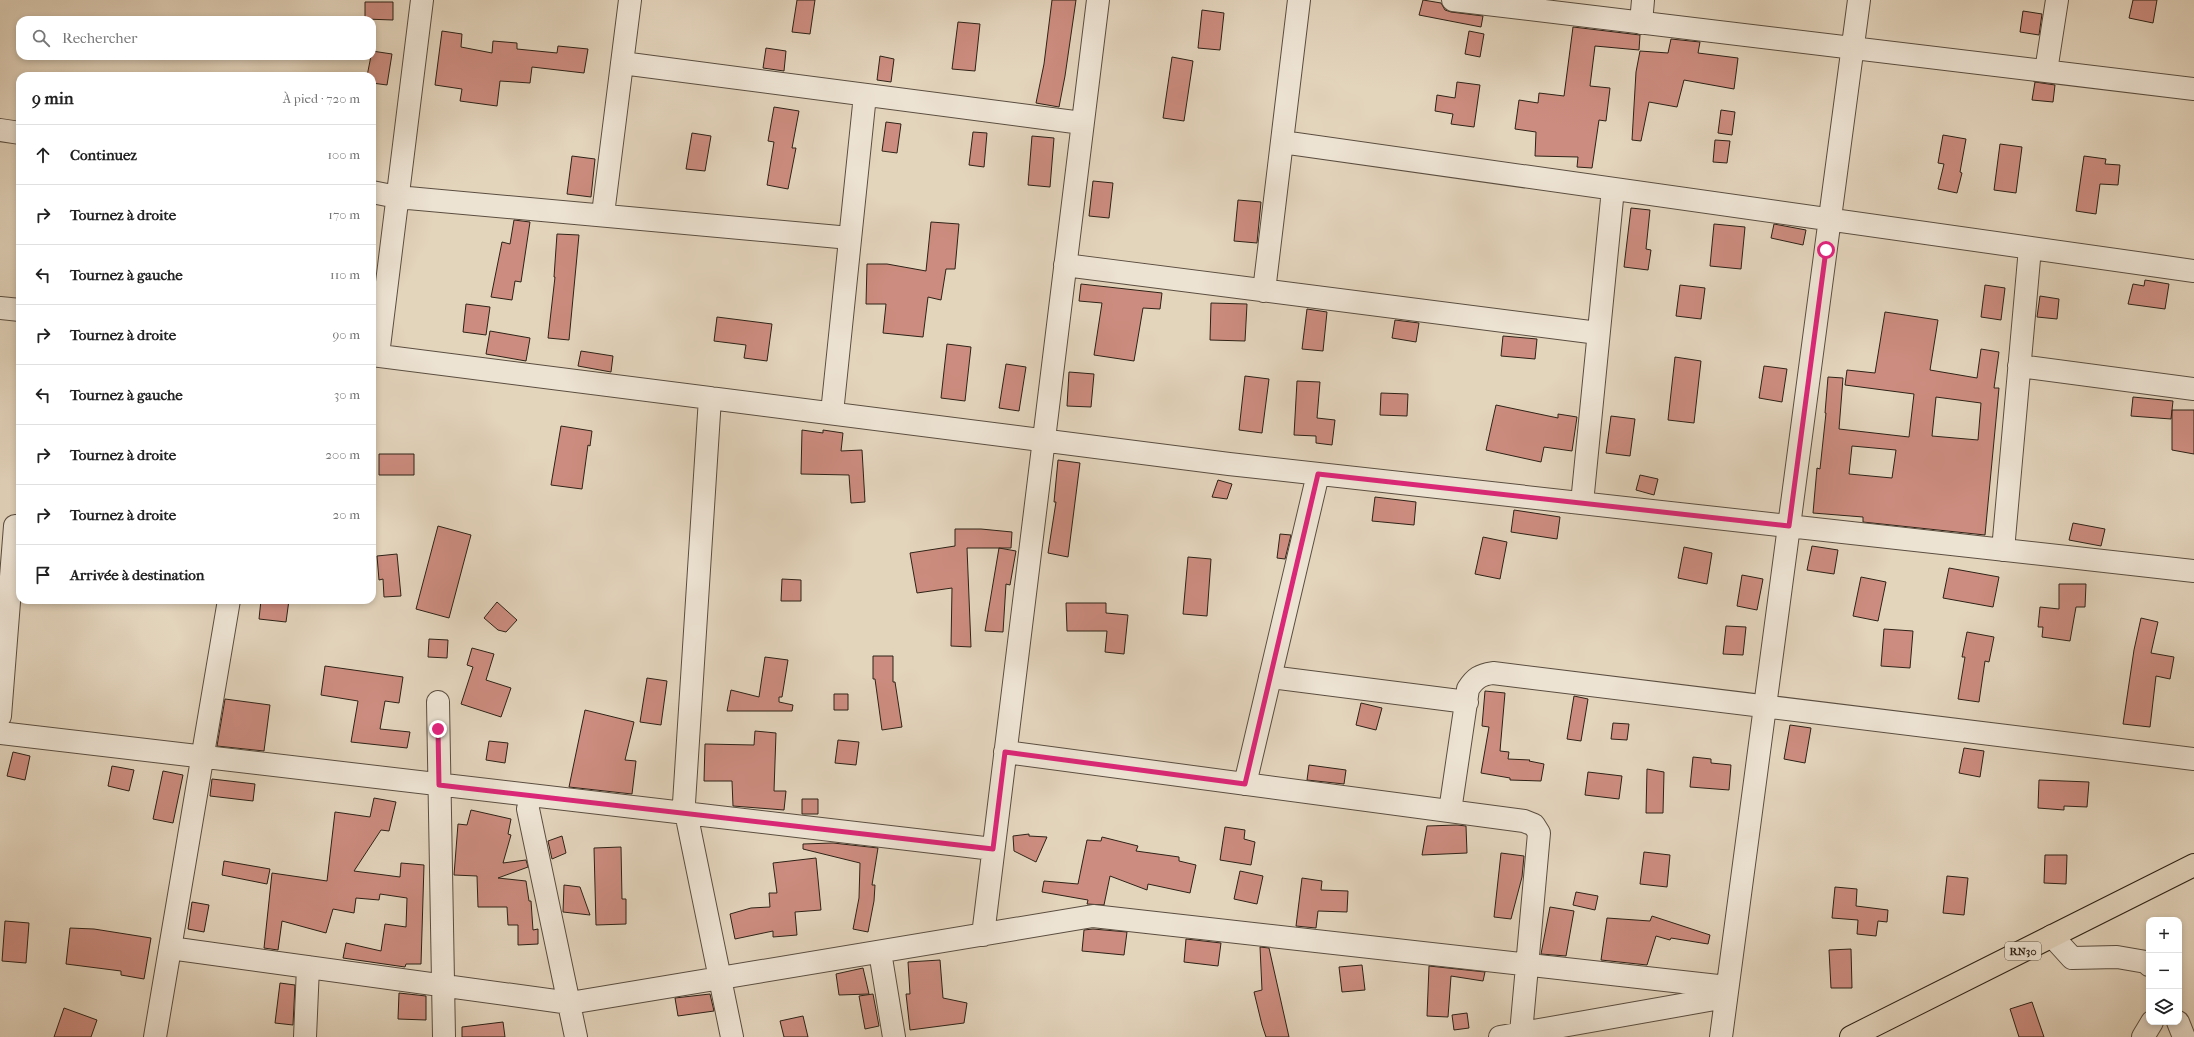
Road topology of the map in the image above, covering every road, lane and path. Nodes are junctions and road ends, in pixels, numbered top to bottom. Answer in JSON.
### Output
{"nodes":[{"id":1,"x":422,"y":0,"type":"edge"},
{"id":2,"x":630,"y":0,"type":"edge"},
{"id":3,"x":1098,"y":0,"type":"edge"},
{"id":4,"x":1299,"y":0,"type":"edge"},
{"id":5,"x":1453,"y":0,"type":"edge"},
{"id":6,"x":1644,"y":0,"type":"edge"},
{"id":7,"x":1859,"y":0,"type":"edge"},
{"id":8,"x":2057,"y":0,"type":"edge"},
{"id":9,"x":1641,"y":23,"type":"junction"},
{"id":10,"x":1853,"y":48,"type":"junction"},
{"id":11,"x":622,"y":63,"type":"junction"},
{"id":12,"x":2046,"y":71,"type":"junction"},
{"id":13,"x":2194,"y":89,"type":"edge"},
{"id":14,"x":865,"y":95,"type":"junction"},
{"id":15,"x":1082,"y":123,"type":"junction"},
{"id":16,"x":0,"y":130,"type":"edge"},
{"id":17,"x":16,"y":132,"type":"edge"},
{"id":18,"x":1282,"y":142,"type":"junction"},
{"id":19,"x":1613,"y":189,"type":"junction"},
{"id":20,"x":376,"y":193,"type":"edge"},
{"id":21,"x":397,"y":197,"type":"junction"},
{"id":22,"x":603,"y":214,"type":"junction"},
{"id":23,"x":1830,"y":219,"type":"junction"},
{"id":24,"x":850,"y":238,"type":"junction"},
{"id":25,"x":2030,"y":248,"type":"junction"},
{"id":26,"x":1065,"y":265,"type":"junction"},
{"id":27,"x":2194,"y":271,"type":"edge"},
{"id":28,"x":1264,"y":291,"type":"junction"},
{"id":29,"x":0,"y":308,"type":"edge"},
{"id":30,"x":16,"y":310,"type":"edge"},
{"id":31,"x":1598,"y":333,"type":"junction"},
{"id":32,"x":376,"y":348,"type":"edge"},
{"id":33,"x":376,"y":355,"type":"edge"},
{"id":34,"x":2019,"y":366,"type":"junction"},
{"id":35,"x":2194,"y":389,"type":"edge"},
{"id":36,"x":710,"y":398,"type":"junction"},
{"id":37,"x":832,"y":413,"type":"junction"},
{"id":38,"x":1043,"y":440,"type":"junction"},
{"id":39,"x":1318,"y":474,"type":"junction"},
{"id":40,"x":1582,"y":503,"type":"junction"},
{"id":41,"x":12,"y":526,"type":"edge"},
{"id":42,"x":1789,"y":526,"type":"junction"},
{"id":43,"x":2003,"y":550,"type":"junction"},
{"id":44,"x":2194,"y":571,"type":"edge"},
{"id":45,"x":228,"y":604,"type":"edge"},
{"id":46,"x":1270,"y":677,"type":"junction"},
{"id":47,"x":438,"y":702,"type":"dead end"},
{"id":48,"x":1467,"y":702,"type":"junction"},
{"id":49,"x":1765,"y":707,"type":"junction"},
{"id":50,"x":0,"y":716,"type":"edge"},
{"id":51,"x":0,"y":733,"type":"edge"},
{"id":52,"x":1005,"y":752,"type":"junction"},
{"id":53,"x":202,"y":757,"type":"junction"},
{"id":54,"x":2194,"y":759,"type":"edge"},
{"id":55,"x":1245,"y":784,"type":"junction"},
{"id":56,"x":439,"y":785,"type":"junction"},
{"id":57,"x":528,"y":809,"type":"dead end"},
{"id":58,"x":1450,"y":811,"type":"junction"},
{"id":59,"x":686,"y":814,"type":"junction"},
{"id":60,"x":993,"y":849,"type":"junction"},
{"id":61,"x":2194,"y":865,"type":"edge"},
{"id":62,"x":983,"y":935,"type":"junction"},
{"id":63,"x":2052,"y":936,"type":"junction"},
{"id":64,"x":170,"y":948,"type":"junction"},
{"id":65,"x":880,"y":952,"type":"junction"},
{"id":66,"x":2146,"y":962,"type":"edge"},
{"id":67,"x":1528,"y":965,"type":"junction"},
{"id":68,"x":308,"y":967,"type":"junction"},
{"id":69,"x":720,"y":978,"type":"junction"},
{"id":70,"x":443,"y":985,"type":"junction"},
{"id":71,"x":1727,"y":992,"type":"junction"},
{"id":72,"x":570,"y":1003,"type":"junction"},
{"id":73,"x":2150,"y":1025,"type":"edge"},
{"id":74,"x":2179,"y":1025,"type":"edge"},
{"id":75,"x":1522,"y":1033,"type":"junction"},
{"id":76,"x":155,"y":1037,"type":"edge"},
{"id":77,"x":305,"y":1037,"type":"edge"},
{"id":78,"x":444,"y":1037,"type":"edge"},
{"id":79,"x":576,"y":1037,"type":"edge"},
{"id":80,"x":732,"y":1037,"type":"edge"},
{"id":81,"x":894,"y":1037,"type":"edge"},
{"id":82,"x":1500,"y":1037,"type":"edge"},
{"id":83,"x":1721,"y":1037,"type":"edge"},
{"id":84,"x":1851,"y":1037,"type":"edge"},
{"id":85,"x":2143,"y":1037,"type":"edge"},
{"id":86,"x":2184,"y":1037,"type":"edge"}],
"edges":[{"from":1,"to":21,"type":"street"},
{"from":2,"to":11,"type":"street"},
{"from":3,"to":15,"type":"street"},
{"from":4,"to":18,"type":"street"},
{"from":5,"to":9,"type":"street"},
{"from":6,"to":9,"type":"street"},
{"from":7,"to":10,"type":"street"},
{"from":8,"to":12,"type":"street"},
{"from":9,"to":10,"type":"street"},
{"from":10,"to":12,"type":"street"},
{"from":10,"to":23,"type":"street"},
{"from":11,"to":14,"type":"street"},
{"from":11,"to":22,"type":"street"},
{"from":12,"to":13,"type":"street"},
{"from":14,"to":15,"type":"street"},
{"from":14,"to":24,"type":"street"},
{"from":15,"to":26,"type":"street"},
{"from":16,"to":17,"type":"street"},
{"from":18,"to":19,"type":"street"},
{"from":18,"to":28,"type":"street"},
{"from":19,"to":23,"type":"street"},
{"from":19,"to":31,"type":"street"},
{"from":20,"to":21,"type":"street"},
{"from":21,"to":22,"type":"street"},
{"from":21,"to":32,"type":"street"},
{"from":22,"to":24,"type":"street"},
{"from":23,"to":25,"type":"street"},
{"from":23,"to":42,"type":"street"},
{"from":24,"to":37,"type":"street"},
{"from":25,"to":27,"type":"street"},
{"from":25,"to":34,"type":"street"},
{"from":26,"to":28,"type":"street"},
{"from":26,"to":38,"type":"street"},
{"from":28,"to":31,"type":"street"},
{"from":29,"to":30,"type":"street"},
{"from":31,"to":40,"type":"street"},
{"from":33,"to":36,"type":"street"},
{"from":34,"to":35,"type":"street"},
{"from":34,"to":43,"type":"street"},
{"from":36,"to":37,"type":"street"},
{"from":36,"to":59,"type":"street"},
{"from":37,"to":38,"type":"street"},
{"from":38,"to":39,"type":"street"},
{"from":38,"to":52,"type":"street"},
{"from":39,"to":40,"type":"street"},
{"from":39,"to":46,"type":"street"},
{"from":40,"to":42,"type":"street"},
{"from":41,"to":50,"type":"street"},
{"from":42,"to":43,"type":"street"},
{"from":42,"to":49,"type":"street"},
{"from":43,"to":44,"type":"street"},
{"from":45,"to":53,"type":"street"},
{"from":46,"to":48,"type":"street"},
{"from":46,"to":55,"type":"street"},
{"from":47,"to":56,"type":"street"},
{"from":48,"to":49,"type":"street"},
{"from":48,"to":58,"type":"street"},
{"from":49,"to":54,"type":"street"},
{"from":49,"to":71,"type":"street"},
{"from":51,"to":53,"type":"street"},
{"from":52,"to":55,"type":"street"},
{"from":52,"to":60,"type":"street"},
{"from":53,"to":56,"type":"street"},
{"from":53,"to":64,"type":"street"},
{"from":55,"to":58,"type":"street"},
{"from":56,"to":59,"type":"street"},
{"from":56,"to":70,"type":"street"},
{"from":57,"to":72,"type":"street"},
{"from":58,"to":67,"type":"street"},
{"from":59,"to":60,"type":"street"},
{"from":59,"to":69,"type":"street"},
{"from":60,"to":62,"type":"street"},
{"from":61,"to":63,"type":"main road","number":"RN30"},
{"from":62,"to":65,"type":"street"},
{"from":62,"to":67,"type":"street"},
{"from":63,"to":66,"type":"street"},
{"from":63,"to":84,"type":"main road","number":"RN30"},
{"from":64,"to":68,"type":"street"},
{"from":64,"to":76,"type":"street"},
{"from":65,"to":69,"type":"street"},
{"from":65,"to":81,"type":"street"},
{"from":67,"to":71,"type":"street"},
{"from":67,"to":75,"type":"street"},
{"from":68,"to":70,"type":"street"},
{"from":68,"to":77,"type":"street"},
{"from":69,"to":72,"type":"street"},
{"from":69,"to":80,"type":"street"},
{"from":70,"to":72,"type":"street"},
{"from":70,"to":78,"type":"street"},
{"from":71,"to":75,"type":"street"},
{"from":71,"to":83,"type":"street"},
{"from":72,"to":79,"type":"street"},
{"from":73,"to":85,"type":"street"},
{"from":74,"to":86,"type":"street"},
{"from":75,"to":82,"type":"street"}]}
